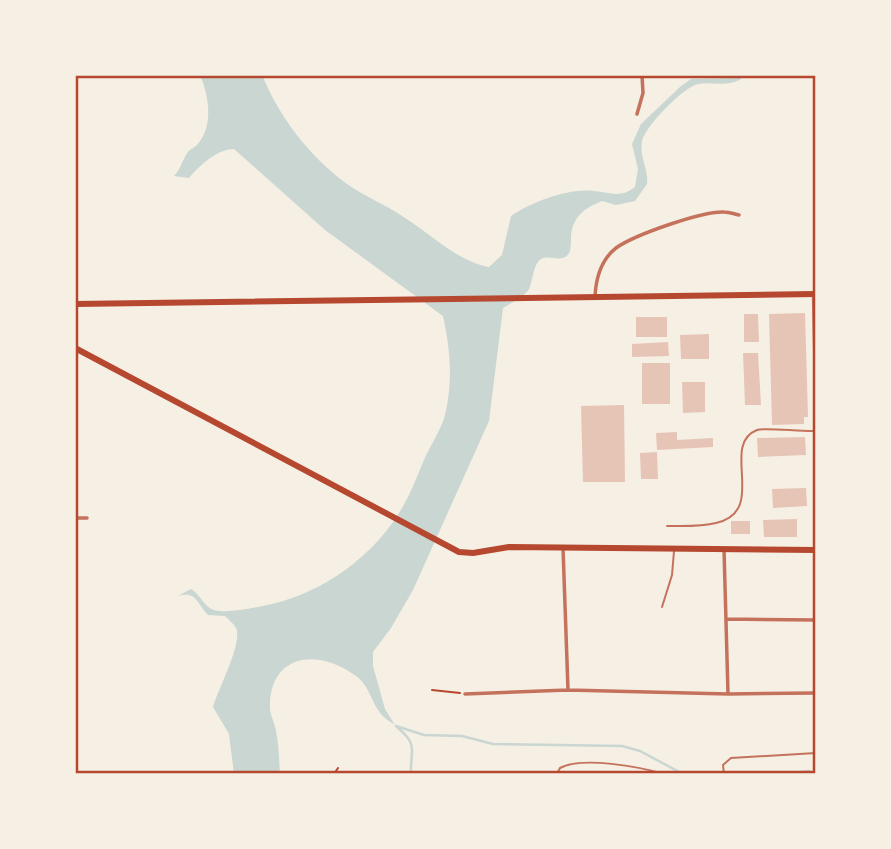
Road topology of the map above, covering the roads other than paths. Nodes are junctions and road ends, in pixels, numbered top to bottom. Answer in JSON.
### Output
{"nodes":[{"id":1,"x":642,"y":75,"type":"edge"},
{"id":2,"x":637,"y":114,"type":"dead end"},
{"id":3,"x":739,"y":215,"type":"dead end"},
{"id":4,"x":815,"y":293,"type":"edge"},
{"id":5,"x":595,"y":296,"type":"junction"},
{"id":6,"x":75,"y":304,"type":"edge"},
{"id":7,"x":815,"y":341,"type":"edge"},
{"id":8,"x":75,"y":348,"type":"edge"},
{"id":9,"x":816,"y":388,"type":"edge"},
{"id":10,"x":816,"y":431,"type":"edge"},
{"id":11,"x":75,"y":518,"type":"edge"},
{"id":12,"x":87,"y":518,"type":"dead end"},
{"id":13,"x":667,"y":526,"type":"dead end"},
{"id":14,"x":563,"y":547,"type":"junction"},
{"id":15,"x":674,"y":548,"type":"junction"},
{"id":16,"x":724,"y":549,"type":"junction"},
{"id":17,"x":816,"y":550,"type":"edge"},
{"id":18,"x":662,"y":607,"type":"dead end"},
{"id":19,"x":726,"y":619,"type":"junction"},
{"id":20,"x":816,"y":620,"type":"edge"},
{"id":21,"x":568,"y":690,"type":"junction"},
{"id":22,"x":816,"y":692,"type":"edge"},
{"id":23,"x":465,"y":694,"type":"road end"},
{"id":24,"x":728,"y":694,"type":"junction"},
{"id":25,"x":816,"y":753,"type":"edge"},
{"id":26,"x":724,"y":772,"type":"edge"},
{"id":27,"x":557,"y":774,"type":"edge"},
{"id":28,"x":664,"y":774,"type":"edge"}],
"edges":[{"from":1,"to":2,"type":"street"},
{"from":3,"to":5,"type":"street"},
{"from":4,"to":5,"type":"main road"},
{"from":4,"to":7,"type":"street"},
{"from":5,"to":6,"type":"main road"},
{"from":7,"to":9,"type":"street"},
{"from":8,"to":14,"type":"main road"},
{"from":10,"to":13,"type":"lane"},
{"from":11,"to":12,"type":"street"},
{"from":14,"to":15,"type":"main road"},
{"from":14,"to":21,"type":"street"},
{"from":15,"to":16,"type":"main road"},
{"from":15,"to":18,"type":"lane"},
{"from":16,"to":17,"type":"main road"},
{"from":16,"to":19,"type":"street"},
{"from":19,"to":20,"type":"street"},
{"from":19,"to":24,"type":"street"},
{"from":21,"to":23,"type":"street"},
{"from":21,"to":24,"type":"street"},
{"from":22,"to":24,"type":"street"},
{"from":25,"to":26,"type":"lane"},
{"from":27,"to":28,"type":"lane"}]}
